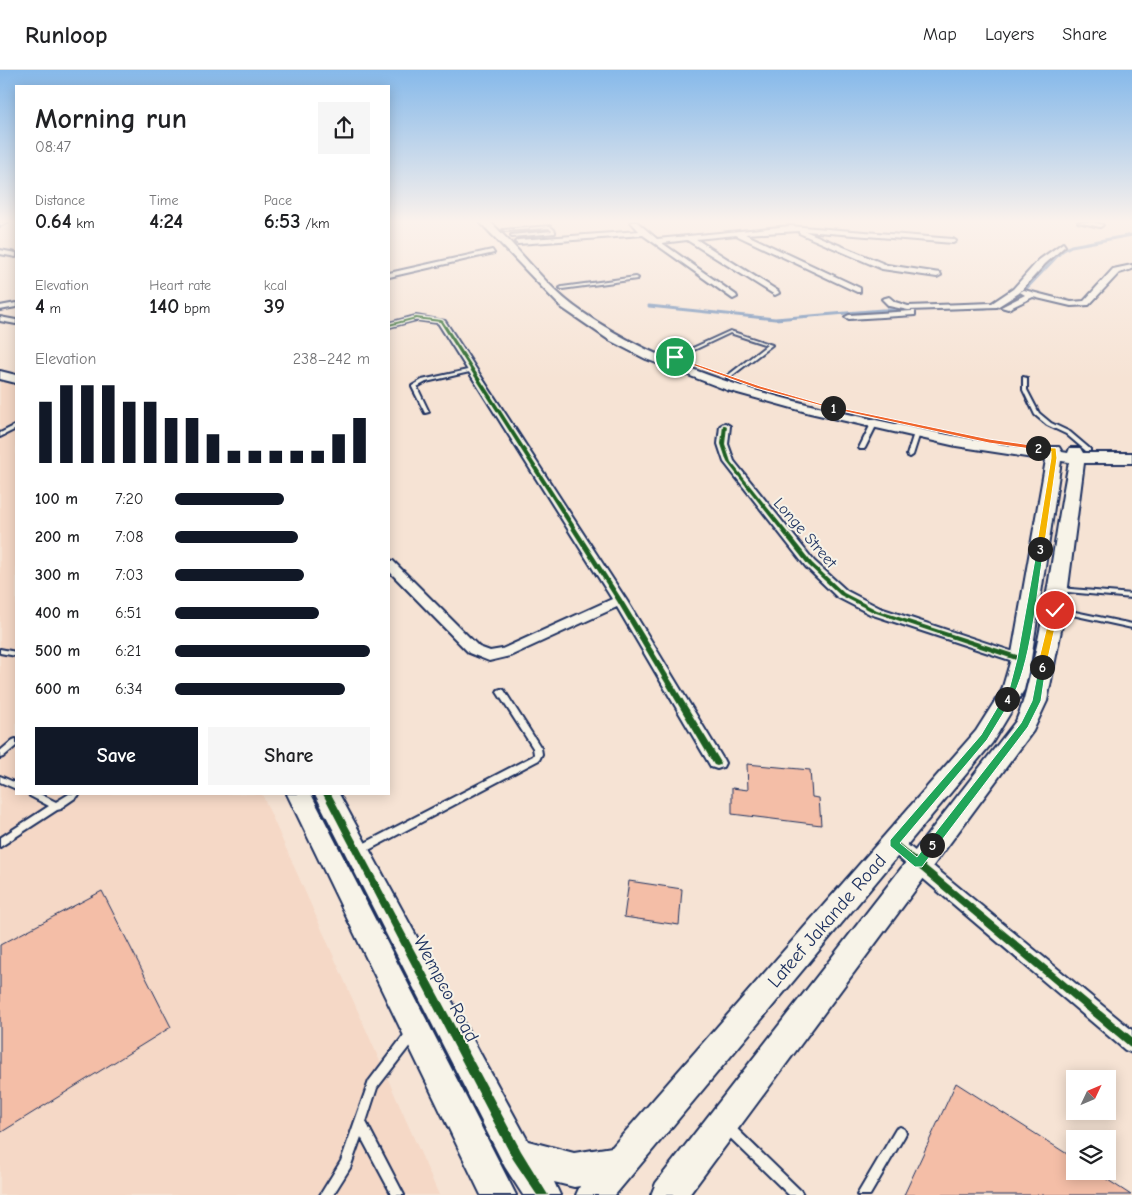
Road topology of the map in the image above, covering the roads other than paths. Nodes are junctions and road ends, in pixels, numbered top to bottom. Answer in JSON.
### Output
{"nodes":[{"id":1,"x":535,"y":274,"type":"edge"},
{"id":2,"x":549,"y":274,"type":"edge"},
{"id":3,"x":703,"y":274,"type":"edge"},
{"id":4,"x":745,"y":274,"type":"edge"},
{"id":5,"x":824,"y":274,"type":"edge"},
{"id":6,"x":934,"y":274,"type":"edge"},
{"id":7,"x":1034,"y":274,"type":"edge"},
{"id":8,"x":1113,"y":274,"type":"edge"},
{"id":9,"x":937,"y":275,"type":"dead end"},
{"id":10,"x":636,"y":278,"type":"dead end"},
{"id":11,"x":562,"y":288,"type":"junction"},
{"id":12,"x":857,"y":290,"type":"dead end"},
{"id":13,"x":1024,"y":292,"type":"junction"},
{"id":14,"x":775,"y":294,"type":"dead end"},
{"id":15,"x":734,"y":297,"type":"dead end"},
{"id":16,"x":886,"y":299,"type":"dead end"},
{"id":17,"x":15,"y":305,"type":"edge"},
{"id":18,"x":0,"y":308,"type":"edge"},
{"id":19,"x":849,"y":317,"type":"dead end"},
{"id":20,"x":0,"y":319,"type":"edge"},
{"id":21,"x":15,"y":322,"type":"edge"},
{"id":22,"x":390,"y":325,"type":"edge"},
{"id":23,"x":675,"y":357,"type":"junction"},
{"id":24,"x":0,"y":364,"type":"edge"},
{"id":25,"x":15,"y":368,"type":"edge"},
{"id":26,"x":472,"y":370,"type":"junction"},
{"id":27,"x":0,"y":375,"type":"edge"},
{"id":28,"x":729,"y":377,"type":"junction"},
{"id":29,"x":1024,"y":378,"type":"dead end"},
{"id":30,"x":15,"y":379,"type":"edge"},
{"id":31,"x":427,"y":412,"type":"dead end"},
{"id":32,"x":874,"y":424,"type":"junction"},
{"id":33,"x":725,"y":426,"type":"dead end"},
{"id":34,"x":15,"y":428,"type":"edge"},
{"id":35,"x":917,"y":433,"type":"junction"},
{"id":36,"x":0,"y":435,"type":"edge"},
{"id":37,"x":862,"y":448,"type":"dead end"},
{"id":38,"x":1132,"y":450,"type":"edge"},
{"id":39,"x":910,"y":454,"type":"dead end"},
{"id":40,"x":1070,"y":454,"type":"junction"},
{"id":41,"x":1132,"y":459,"type":"edge"},
{"id":42,"x":1067,"y":515,"type":"junction"},
{"id":43,"x":390,"y":565,"type":"edge"},
{"id":44,"x":1132,"y":596,"type":"edge"},
{"id":45,"x":1056,"y":600,"type":"junction"},
{"id":46,"x":620,"y":601,"type":"junction"},
{"id":47,"x":1132,"y":626,"type":"edge"},
{"id":48,"x":0,"y":651,"type":"edge"},
{"id":49,"x":15,"y":654,"type":"edge"},
{"id":50,"x":1021,"y":659,"type":"junction"},
{"id":51,"x":501,"y":692,"type":"dead end"},
{"id":52,"x":15,"y":743,"type":"edge"},
{"id":53,"x":0,"y":755,"type":"edge"},
{"id":54,"x":717,"y":764,"type":"dead end"},
{"id":55,"x":0,"y":779,"type":"edge"},
{"id":56,"x":15,"y":786,"type":"edge"},
{"id":57,"x":35,"y":795,"type":"edge"},
{"id":58,"x":75,"y":795,"type":"edge"},
{"id":59,"x":300,"y":795,"type":"edge"},
{"id":60,"x":328,"y":795,"type":"edge"},
{"id":61,"x":58,"y":807,"type":"junction"},
{"id":62,"x":0,"y":843,"type":"edge"},
{"id":63,"x":893,"y":843,"type":"junction"},
{"id":64,"x":357,"y":852,"type":"junction"},
{"id":65,"x":918,"y":864,"type":"junction"},
{"id":66,"x":416,"y":1028,"type":"junction"},
{"id":67,"x":1132,"y":1043,"type":"edge"},
{"id":68,"x":360,"y":1123,"type":"junction"},
{"id":69,"x":722,"y":1123,"type":"junction"},
{"id":70,"x":900,"y":1133,"type":"dead end"},
{"id":71,"x":517,"y":1155,"type":"junction"},
{"id":72,"x":620,"y":1163,"type":"junction"},
{"id":73,"x":326,"y":1195,"type":"edge"},
{"id":74,"x":398,"y":1195,"type":"edge"},
{"id":75,"x":499,"y":1195,"type":"edge"},
{"id":76,"x":543,"y":1195,"type":"edge"},
{"id":77,"x":593,"y":1195,"type":"edge"},
{"id":78,"x":668,"y":1195,"type":"edge"},
{"id":79,"x":797,"y":1195,"type":"edge"},
{"id":80,"x":862,"y":1195,"type":"edge"}],
"edges":[{"from":1,"to":32,"type":"main road"},
{"from":2,"to":11,"type":"main road"},
{"from":3,"to":15,"type":"street"},
{"from":4,"to":14,"type":"street"},
{"from":5,"to":12,"type":"street"},
{"from":6,"to":9,"type":"street"},
{"from":7,"to":13,"type":"street"},
{"from":8,"to":13,"type":"street"},
{"from":10,"to":11,"type":"lane"},
{"from":11,"to":23,"type":"main road"},
{"from":13,"to":16,"type":"street"},
{"from":13,"to":19,"type":"street"},
{"from":17,"to":18,"type":"street"},
{"from":20,"to":21,"type":"street"},
{"from":22,"to":26,"type":"street"},
{"from":23,"to":28,"type":"main road"},
{"from":23,"to":28,"type":"lane"},
{"from":24,"to":25,"type":"main road"},
{"from":26,"to":31,"type":"lane"},
{"from":26,"to":46,"type":"street"},
{"from":27,"to":30,"type":"main road"},
{"from":28,"to":40,"type":"main road"},
{"from":29,"to":40,"type":"lane"},
{"from":32,"to":35,"type":"main road"},
{"from":32,"to":37,"type":"lane"},
{"from":33,"to":50,"type":"street","name":"Longe Street"},
{"from":34,"to":36,"type":"lane"},
{"from":35,"to":39,"type":"lane"},
{"from":35,"to":40,"type":"main road"},
{"from":38,"to":40,"type":"main road"},
{"from":40,"to":41,"type":"main road"},
{"from":40,"to":42,"type":"main road","name":"Lateef Jakande Road"},
{"from":40,"to":50,"type":"main road","name":"Lateef Jakande Road"},
{"from":41,"to":42,"type":"main road"},
{"from":42,"to":45,"type":"main road","name":"Lateef Jakande Road"},
{"from":43,"to":46,"type":"street"},
{"from":44,"to":45,"type":"lane"},
{"from":45,"to":47,"type":"lane"},
{"from":45,"to":65,"type":"main road","name":"Lateef Jakande Road"},
{"from":46,"to":54,"type":"street"},
{"from":48,"to":49,"type":"lane"},
{"from":50,"to":63,"type":"main road","name":"Lateef Jakande Road"},
{"from":51,"to":64,"type":"lane"},
{"from":52,"to":53,"type":"lane"},
{"from":55,"to":56,"type":"lane"},
{"from":57,"to":61,"type":"lane"},
{"from":58,"to":61,"type":"lane"},
{"from":59,"to":66,"type":"main road"},
{"from":60,"to":64,"type":"main road","name":"Wempco Road"},
{"from":61,"to":62,"type":"lane"},
{"from":63,"to":65,"type":"street"},
{"from":63,"to":72,"type":"main road","name":"Lateef Jakande Road"},
{"from":64,"to":71,"type":"main road","name":"Wempco Road"},
{"from":65,"to":67,"type":"street"},
{"from":65,"to":69,"type":"main road","name":"Lateef Jakande Road"},
{"from":66,"to":68,"type":"lane"},
{"from":66,"to":75,"type":"main road"},
{"from":68,"to":73,"type":"lane"},
{"from":68,"to":74,"type":"lane"},
{"from":69,"to":78,"type":"main road","name":"Lateef Jakande Road"},
{"from":69,"to":79,"type":"lane"},
{"from":70,"to":80,"type":"lane"},
{"from":71,"to":72,"type":"main road"},
{"from":71,"to":76,"type":"main road","name":"Wempco Road"},
{"from":72,"to":77,"type":"main road","name":"Lateef Jakande Road"}]}
